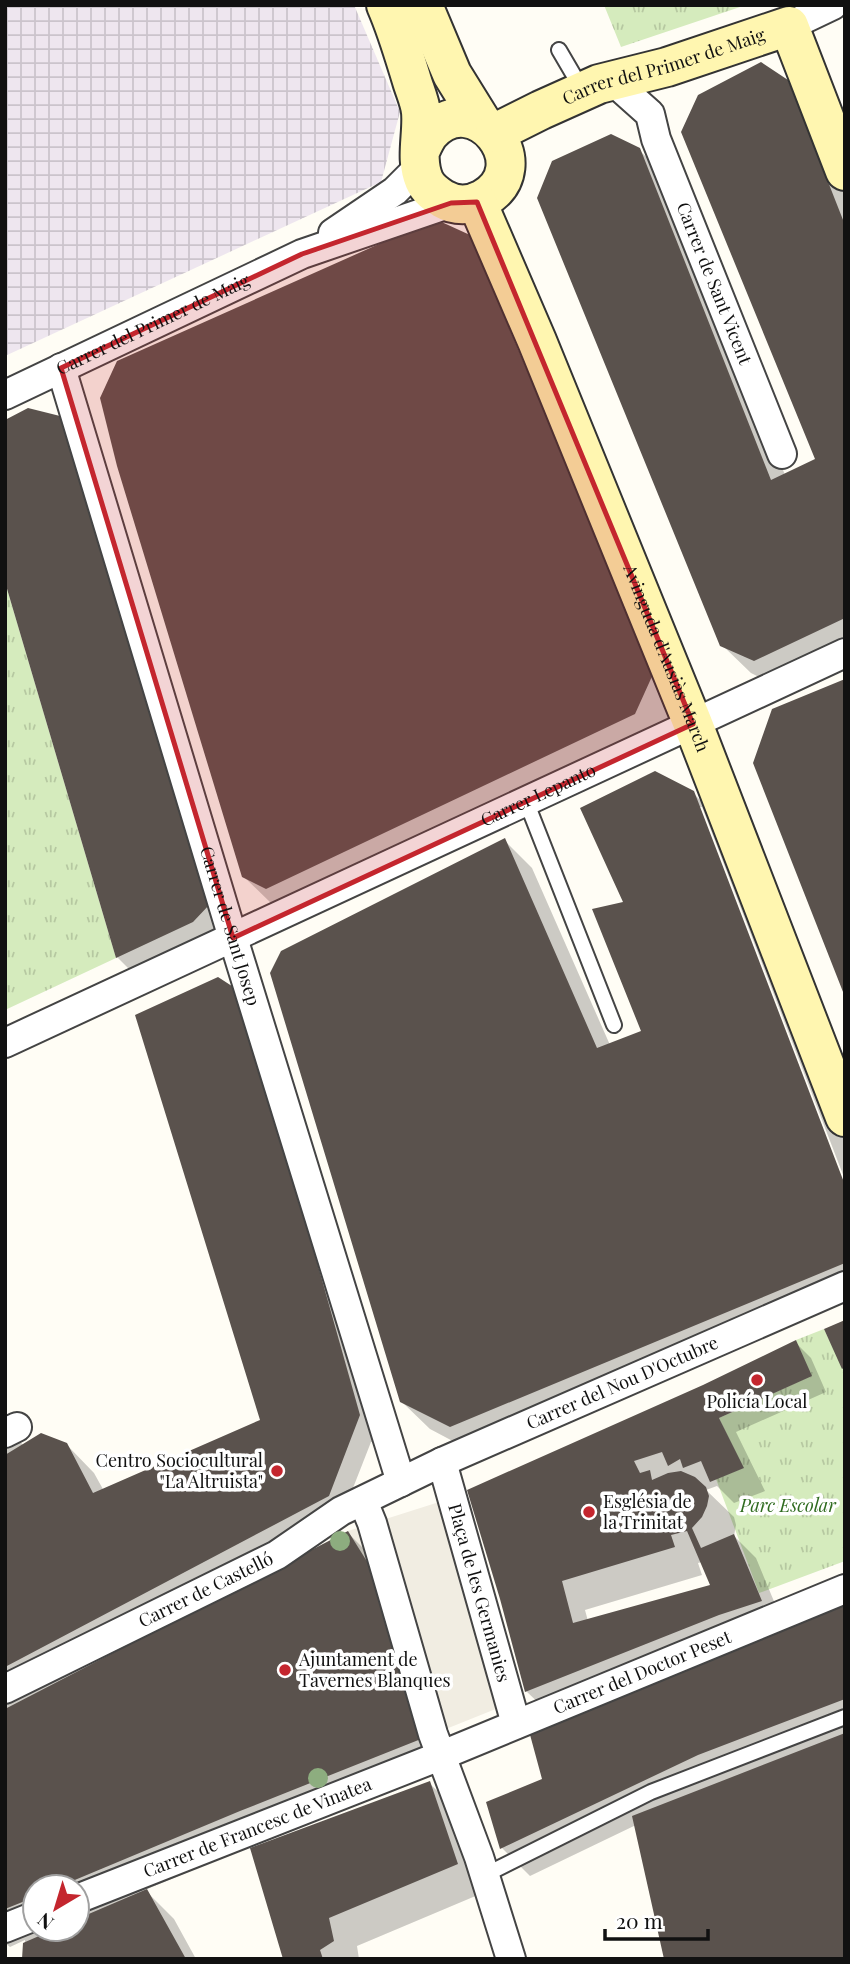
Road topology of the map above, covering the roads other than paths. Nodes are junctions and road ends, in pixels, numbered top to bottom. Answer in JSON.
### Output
{"nodes":[{"id":1,"x":386,"y":5,"type":"edge"},
{"id":2,"x":423,"y":5,"type":"edge"},
{"id":3,"x":833,"y":5,"type":"edge"},
{"id":4,"x":789,"y":26,"type":"junction"},
{"id":5,"x":559,"y":50,"type":"dead end"},
{"id":6,"x":667,"y":67,"type":"junction"},
{"id":7,"x":598,"y":86,"type":"junction"},
{"id":8,"x":650,"y":114,"type":"junction"},
{"id":9,"x":489,"y":128,"type":"junction"},
{"id":10,"x":420,"y":159,"type":"junction"},
{"id":11,"x":845,"y":172,"type":"edge"},
{"id":12,"x":464,"y":202,"type":"junction"},
{"id":13,"x":302,"y":254,"type":"junction"},
{"id":14,"x":61,"y":368,"type":"junction"},
{"id":15,"x":5,"y":395,"type":"edge"},
{"id":16,"x":782,"y":454,"type":"dead end"},
{"id":17,"x":845,"y":653,"type":"edge"},
{"id":18,"x":693,"y":724,"type":"junction"},
{"id":19,"x":526,"y":801,"type":"junction"},
{"id":20,"x":233,"y":938,"type":"junction"},
{"id":21,"x":614,"y":1025,"type":"dead end"},
{"id":22,"x":5,"y":1043,"type":"edge"},
{"id":23,"x":845,"y":1117,"type":"edge"},
{"id":24,"x":845,"y":1286,"type":"edge"},
{"id":25,"x":442,"y":1462,"type":"junction"},
{"id":26,"x":401,"y":1482,"type":"junction"},
{"id":27,"x":363,"y":1501,"type":"junction"},
{"id":28,"x":845,"y":1589,"type":"edge"},
{"id":29,"x":5,"y":1689,"type":"edge"},
{"id":30,"x":845,"y":1717,"type":"edge"},
{"id":31,"x":516,"y":1724,"type":"junction"},
{"id":32,"x":440,"y":1756,"type":"junction"},
{"id":33,"x":482,"y":1866,"type":"junction"},
{"id":34,"x":91,"y":1893,"type":"edge"},
{"id":35,"x":511,"y":1959,"type":"edge"}],
"edges":[{"from":1,"to":10,"type":"street"},
{"from":2,"to":9,"type":"street"},
{"from":3,"to":4,"type":"street","name":"Carrer del Primer de Maig"},
{"from":4,"to":6,"type":"street","name":"Carrer del Primer de Maig"},
{"from":4,"to":11,"type":"street"},
{"from":5,"to":7,"type":"lane"},
{"from":6,"to":7,"type":"street","name":"Carrer del Primer de Maig"},
{"from":6,"to":8,"type":"street"},
{"from":7,"to":8,"type":"street"},
{"from":7,"to":9,"type":"street","name":"Carrer del Primer de Maig"},
{"from":8,"to":16,"type":"street","name":"Carrer de Sant Vicent"},
{"from":9,"to":10,"type":"street"},
{"from":9,"to":12,"type":"street"},
{"from":10,"to":12,"type":"street"},
{"from":10,"to":13,"type":"street","name":"Carrer del Primer de Maig"},
{"from":12,"to":13,"type":"street","name":"Carrer del Primer de Maig"},
{"from":12,"to":18,"type":"street","name":"Avinguda d'Ausiàs March"},
{"from":13,"to":14,"type":"street","name":"Carrer del Primer de Maig"},
{"from":14,"to":15,"type":"street","name":"Carrer del Primer de Maig"},
{"from":14,"to":20,"type":"street","name":"Carrer de Sant Josep"},
{"from":17,"to":18,"type":"street","name":"Carrer Lepanto"},
{"from":18,"to":19,"type":"street","name":"Carrer Lepanto"},
{"from":18,"to":23,"type":"street","name":"Avinguda d'Ausiàs March"},
{"from":19,"to":20,"type":"street","name":"Carrer Lepanto"},
{"from":19,"to":21,"type":"lane"},
{"from":20,"to":22,"type":"street","name":"Carrer Lepanto"},
{"from":20,"to":26,"type":"street","name":"Carrer de Sant Josep"},
{"from":24,"to":25,"type":"street","name":"Carrer del Nou D'Octubre"},
{"from":25,"to":26,"type":"street","name":"Carrer del Nou D'Octubre"},
{"from":25,"to":31,"type":"street","name":"Plaça de les Germanies"},
{"from":26,"to":27,"type":"street","name":"Carrer de Castelló"},
{"from":27,"to":29,"type":"street","name":"Carrer de Castelló"},
{"from":27,"to":32,"type":"street"},
{"from":28,"to":31,"type":"street","name":"Carrer del Doctor Peset"},
{"from":30,"to":33,"type":"lane"},
{"from":31,"to":32,"type":"street","name":"Carrer del Doctor Peset"},
{"from":32,"to":33,"type":"street"},
{"from":32,"to":34,"type":"street","name":"Carrer de Francesc de Vinatea"},
{"from":33,"to":35,"type":"street"}]}
